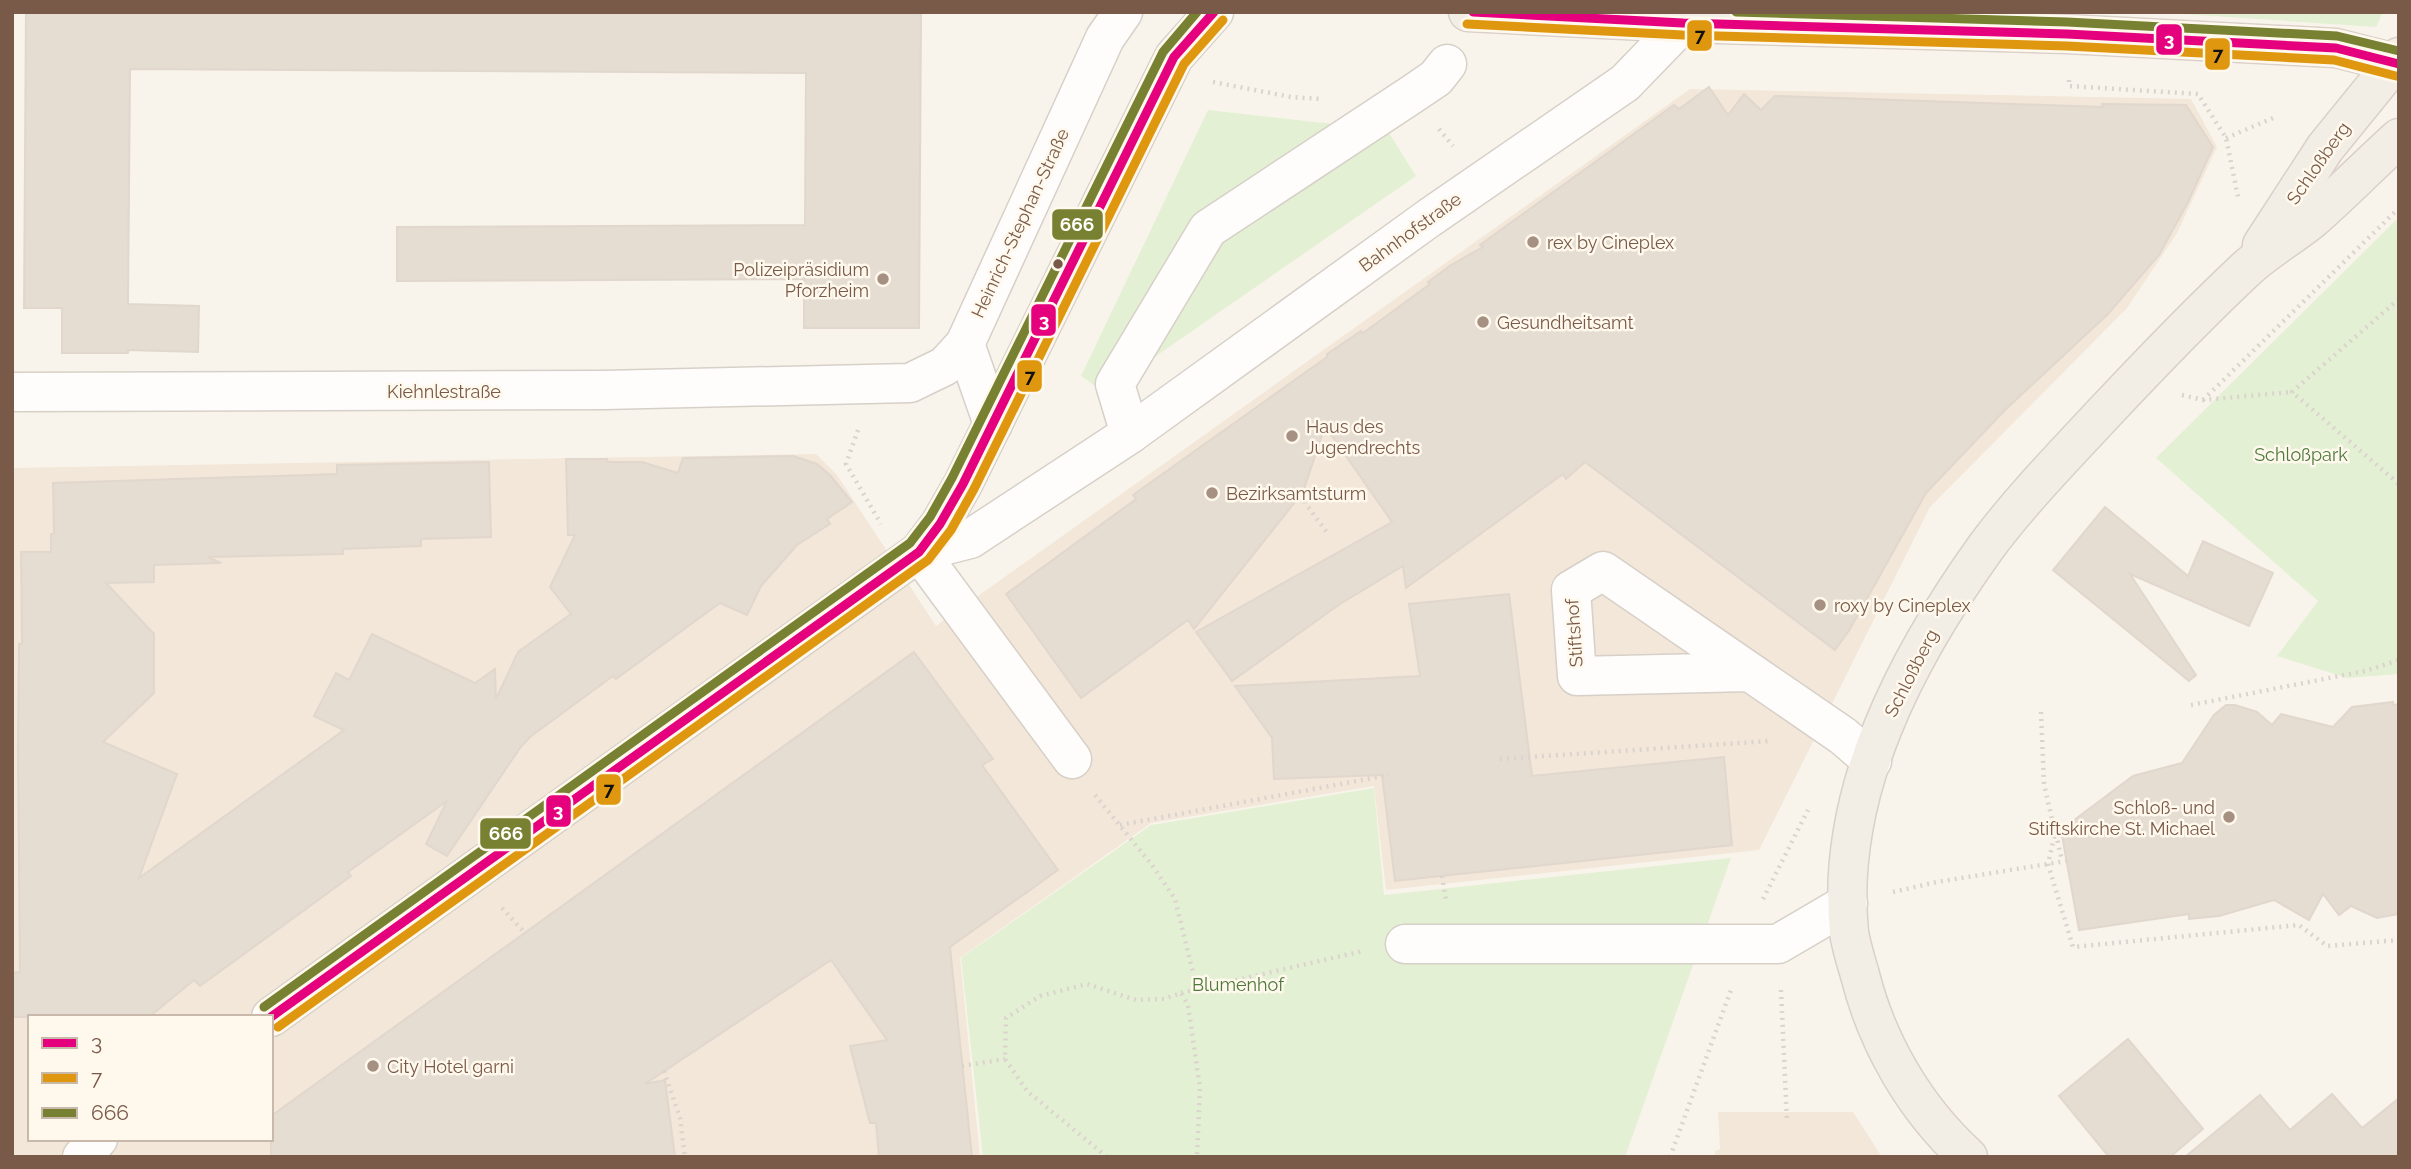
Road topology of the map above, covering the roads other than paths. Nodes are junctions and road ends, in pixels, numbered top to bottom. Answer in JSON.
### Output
{"nodes":[{"id":1,"x":1123,"y":12,"type":"edge"},
{"id":2,"x":1173,"y":12,"type":"edge"},
{"id":3,"x":1214,"y":12,"type":"edge"},
{"id":4,"x":1468,"y":12,"type":"edge"},
{"id":5,"x":1683,"y":23,"type":"junction"},
{"id":6,"x":1174,"y":57,"type":"junction"},
{"id":7,"x":2397,"y":61,"type":"edge"},
{"id":8,"x":1447,"y":64,"type":"dead end"},
{"id":9,"x":2399,"y":138,"type":"edge"},
{"id":10,"x":2248,"y":267,"type":"junction"},
{"id":11,"x":965,"y":344,"type":"junction"},
{"id":12,"x":873,"y":379,"type":"joint"},
{"id":13,"x":12,"y":393,"type":"edge"},
{"id":14,"x":993,"y":424,"type":"junction"},
{"id":15,"x":1129,"y":433,"type":"junction"},
{"id":16,"x":919,"y":552,"type":"junction"},
{"id":17,"x":1749,"y":672,"type":"dead end"},
{"id":18,"x":1072,"y":759,"type":"dead end"},
{"id":19,"x":1872,"y":761,"type":"junction"},
{"id":20,"x":1847,"y":903,"type":"junction"},
{"id":21,"x":1405,"y":944,"type":"dead end"},
{"id":22,"x":273,"y":1016,"type":"edge"},
{"id":23,"x":96,"y":1141,"type":"edge"},
{"id":24,"x":82,"y":1157,"type":"edge"},
{"id":25,"x":1968,"y":1157,"type":"edge"}],
"edges":[{"from":1,"to":11,"type":"street","name":"Heinrich-Stephan-Straße"},
{"from":2,"to":6,"type":"street","name":"Bahnhofstraße"},
{"from":3,"to":6,"type":"street","name":"Bahnhofstraße"},
{"from":4,"to":5,"type":"main road"},
{"from":5,"to":7,"type":"main road"},
{"from":5,"to":15,"type":"street","name":"Bahnhofstraße"},
{"from":6,"to":14,"type":"street","name":"Bahnhofstraße"},
{"from":7,"to":10,"type":"main road","name":"Schloßberg"},
{"from":8,"to":15,"type":"street"},
{"from":9,"to":10,"type":"main road","name":"Schloßberg"},
{"from":10,"to":19,"type":"main road","name":"Schloßberg"},
{"from":11,"to":12,"type":"street","name":"Heinrich-Stephan-Straße"},
{"from":11,"to":14,"type":"street"},
{"from":12,"to":13,"type":"street","name":"Kiehnlestraße"},
{"from":14,"to":16,"type":"street","name":"Bahnhofstraße"},
{"from":15,"to":16,"type":"street","name":"Bahnhofstraße"},
{"from":16,"to":18,"type":"street"},
{"from":16,"to":22,"type":"street","name":"Bahnhofstraße"},
{"from":17,"to":19,"type":"street"},
{"from":19,"to":20,"type":"main road","name":"Schloßberg"},
{"from":20,"to":21,"type":"street"},
{"from":20,"to":25,"type":"main road","name":"Schloßberg"},
{"from":23,"to":24,"type":"street"}]}
